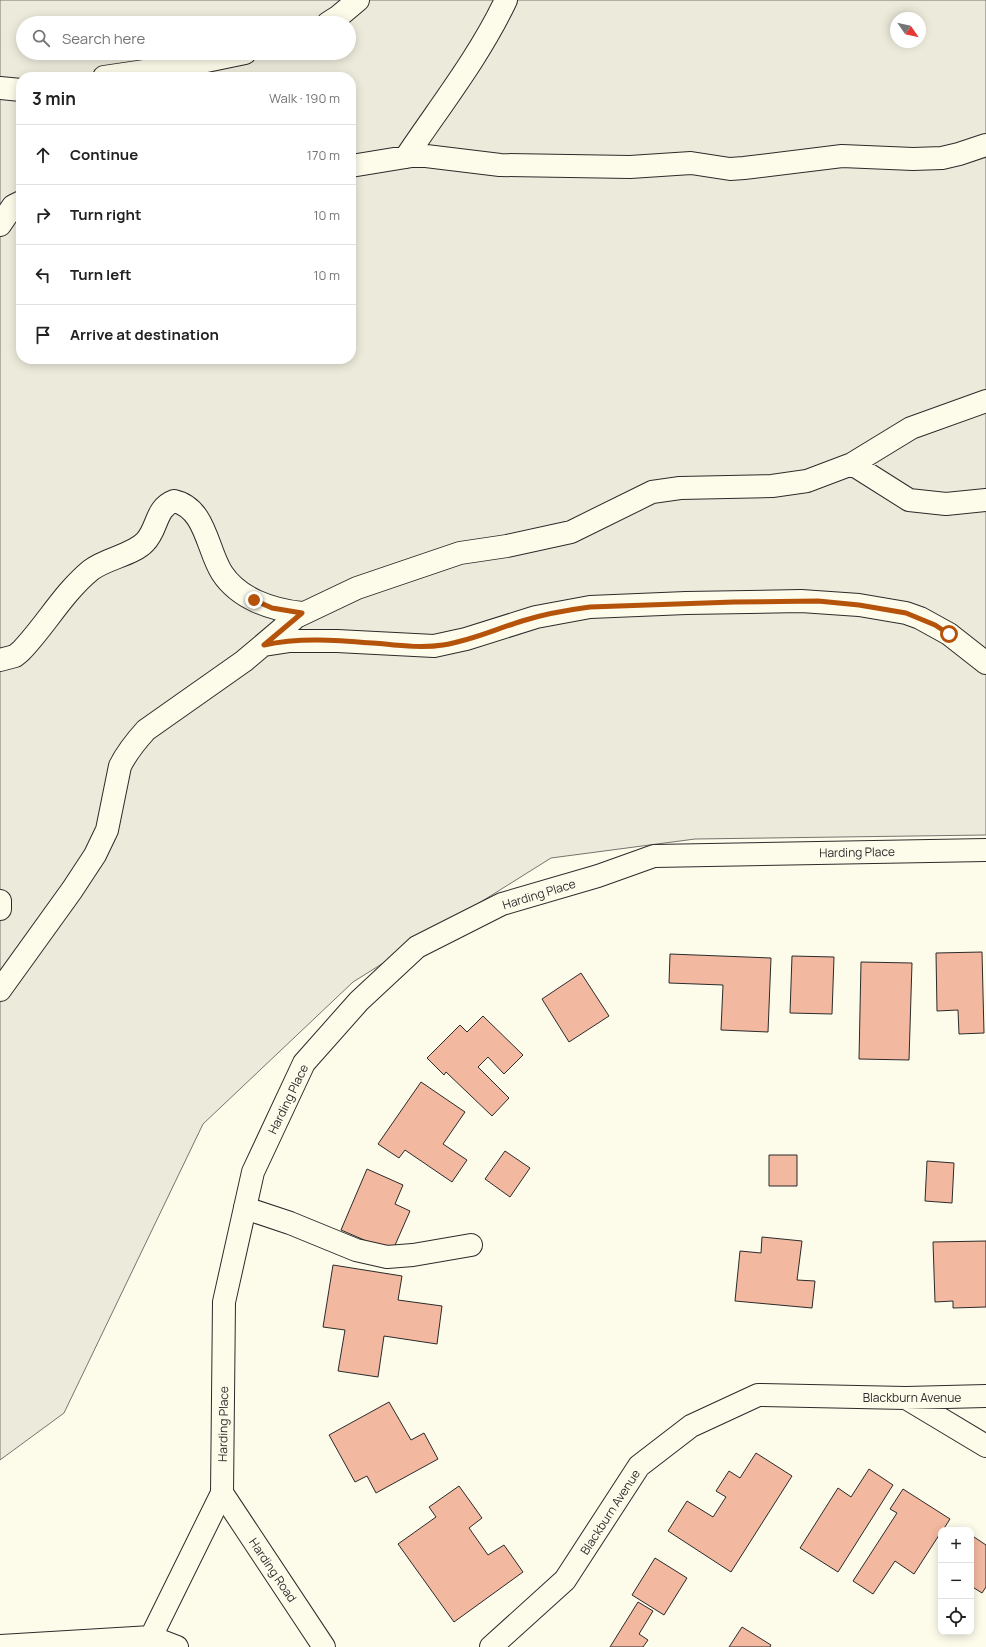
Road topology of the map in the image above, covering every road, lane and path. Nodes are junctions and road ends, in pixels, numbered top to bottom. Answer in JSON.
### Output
{"nodes":[{"id":1,"x":358,"y":0,"type":"edge"},
{"id":2,"x":506,"y":0,"type":"edge"},
{"id":3,"x":339,"y":16,"type":"edge"},
{"id":4,"x":211,"y":60,"type":"edge"},
{"id":5,"x":138,"y":72,"type":"edge"},
{"id":6,"x":0,"y":88,"type":"edge"},
{"id":7,"x":16,"y":90,"type":"edge"},
{"id":8,"x":986,"y":145,"type":"edge"},
{"id":9,"x":406,"y":157,"type":"junction"},
{"id":10,"x":356,"y":165,"type":"edge"},
{"id":11,"x":16,"y":204,"type":"edge"},
{"id":12,"x":0,"y":225,"type":"edge"},
{"id":13,"x":986,"y":401,"type":"edge"},
{"id":14,"x":852,"y":464,"type":"junction"},
{"id":15,"x":986,"y":500,"type":"edge"},
{"id":16,"x":302,"y":613,"type":"junction"},
{"id":17,"x":264,"y":645,"type":"junction"},
{"id":18,"x":0,"y":660,"type":"edge"},
{"id":19,"x":986,"y":664,"type":"edge"},
{"id":20,"x":986,"y":850,"type":"edge"},
{"id":21,"x":0,"y":901,"type":"edge"},
{"id":22,"x":0,"y":909,"type":"edge"},
{"id":23,"x":0,"y":990,"type":"edge"},
{"id":24,"x":245,"y":1208,"type":"junction"},
{"id":25,"x":471,"y":1245,"type":"dead end"},
{"id":26,"x":986,"y":1396,"type":"edge"},
{"id":27,"x":906,"y":1398,"type":"junction"},
{"id":28,"x":986,"y":1446,"type":"edge"},
{"id":29,"x":222,"y":1493,"type":"junction"},
{"id":30,"x":151,"y":1637,"type":"junction"},
{"id":31,"x":0,"y":1646,"type":"edge"},
{"id":32,"x":177,"y":1647,"type":"edge"},
{"id":33,"x":324,"y":1647,"type":"edge"},
{"id":34,"x":491,"y":1647,"type":"edge"}],
"edges":[{"from":1,"to":3,"type":"main road"},
{"from":2,"to":9,"type":"main road"},
{"from":4,"to":5,"type":"main road"},
{"from":6,"to":7,"type":"main road"},
{"from":8,"to":9,"type":"main road"},
{"from":9,"to":10,"type":"main road"},
{"from":11,"to":12,"type":"main road"},
{"from":13,"to":14,"type":"main road"},
{"from":14,"to":15,"type":"main road"},
{"from":14,"to":16,"type":"main road"},
{"from":16,"to":17,"type":"main road"},
{"from":16,"to":18,"type":"main road"},
{"from":17,"to":19,"type":"main road"},
{"from":17,"to":23,"type":"main road"},
{"from":20,"to":24,"type":"main road","name":"Harding Place"},
{"from":21,"to":22,"type":"main road"},
{"from":24,"to":25,"type":"main road"},
{"from":24,"to":29,"type":"main road","name":"Harding Place"},
{"from":26,"to":27,"type":"main road","name":"Blackburn Avenue"},
{"from":27,"to":28,"type":"main road"},
{"from":27,"to":34,"type":"main road","name":"Blackburn Avenue"},
{"from":29,"to":30,"type":"main road","name":"Harding Place"},
{"from":29,"to":33,"type":"main road","name":"Harding Road"},
{"from":30,"to":31,"type":"main road"},
{"from":30,"to":32,"type":"main road"}]}
